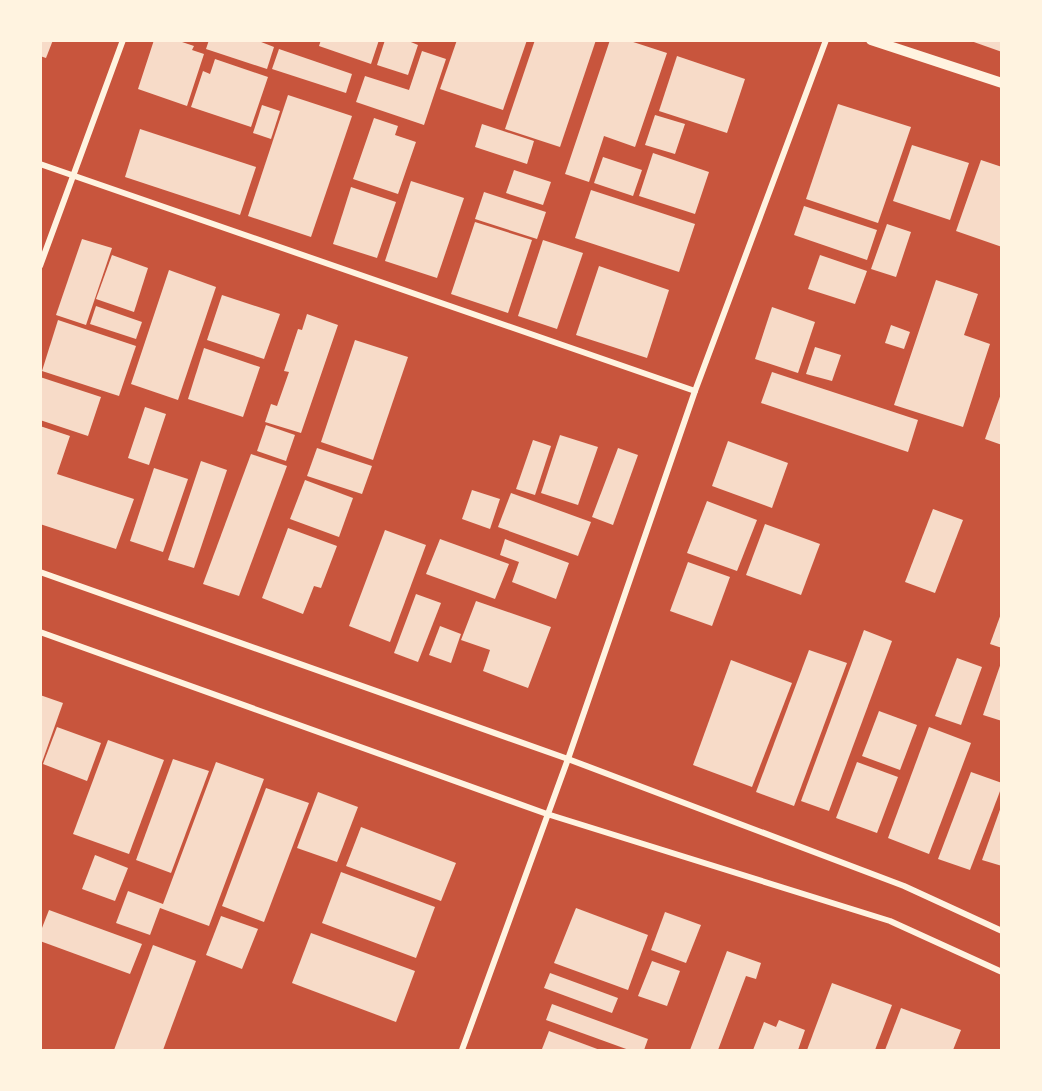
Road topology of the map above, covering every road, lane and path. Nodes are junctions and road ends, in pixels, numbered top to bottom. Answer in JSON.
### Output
{"nodes":[{"id":1,"x":123,"y":40,"type":"edge"},
{"id":2,"x":826,"y":40,"type":"edge"},
{"id":3,"x":871,"y":40,"type":"edge"},
{"id":4,"x":1002,"y":83,"type":"edge"},
{"id":5,"x":40,"y":164,"type":"edge"},
{"id":6,"x":74,"y":176,"type":"junction"},
{"id":7,"x":40,"y":266,"type":"edge"},
{"id":8,"x":695,"y":391,"type":"junction"},
{"id":9,"x":40,"y":572,"type":"edge"},
{"id":10,"x":40,"y":632,"type":"edge"},
{"id":11,"x":568,"y":759,"type":"junction"},
{"id":12,"x":547,"y":814,"type":"junction"},
{"id":13,"x":1002,"y":932,"type":"edge"},
{"id":14,"x":1002,"y":972,"type":"edge"},
{"id":15,"x":462,"y":1050,"type":"edge"}],
"edges":[{"from":1,"to":6,"type":"street"},
{"from":2,"to":8,"type":"street"},
{"from":3,"to":4,"type":"street"},
{"from":5,"to":6,"type":"street"},
{"from":6,"to":7,"type":"street"},
{"from":6,"to":8,"type":"street"},
{"from":8,"to":11,"type":"street"},
{"from":9,"to":11,"type":"street"},
{"from":10,"to":12,"type":"street"},
{"from":11,"to":12,"type":"street"},
{"from":11,"to":13,"type":"street"},
{"from":12,"to":14,"type":"street"},
{"from":12,"to":15,"type":"street"}]}
